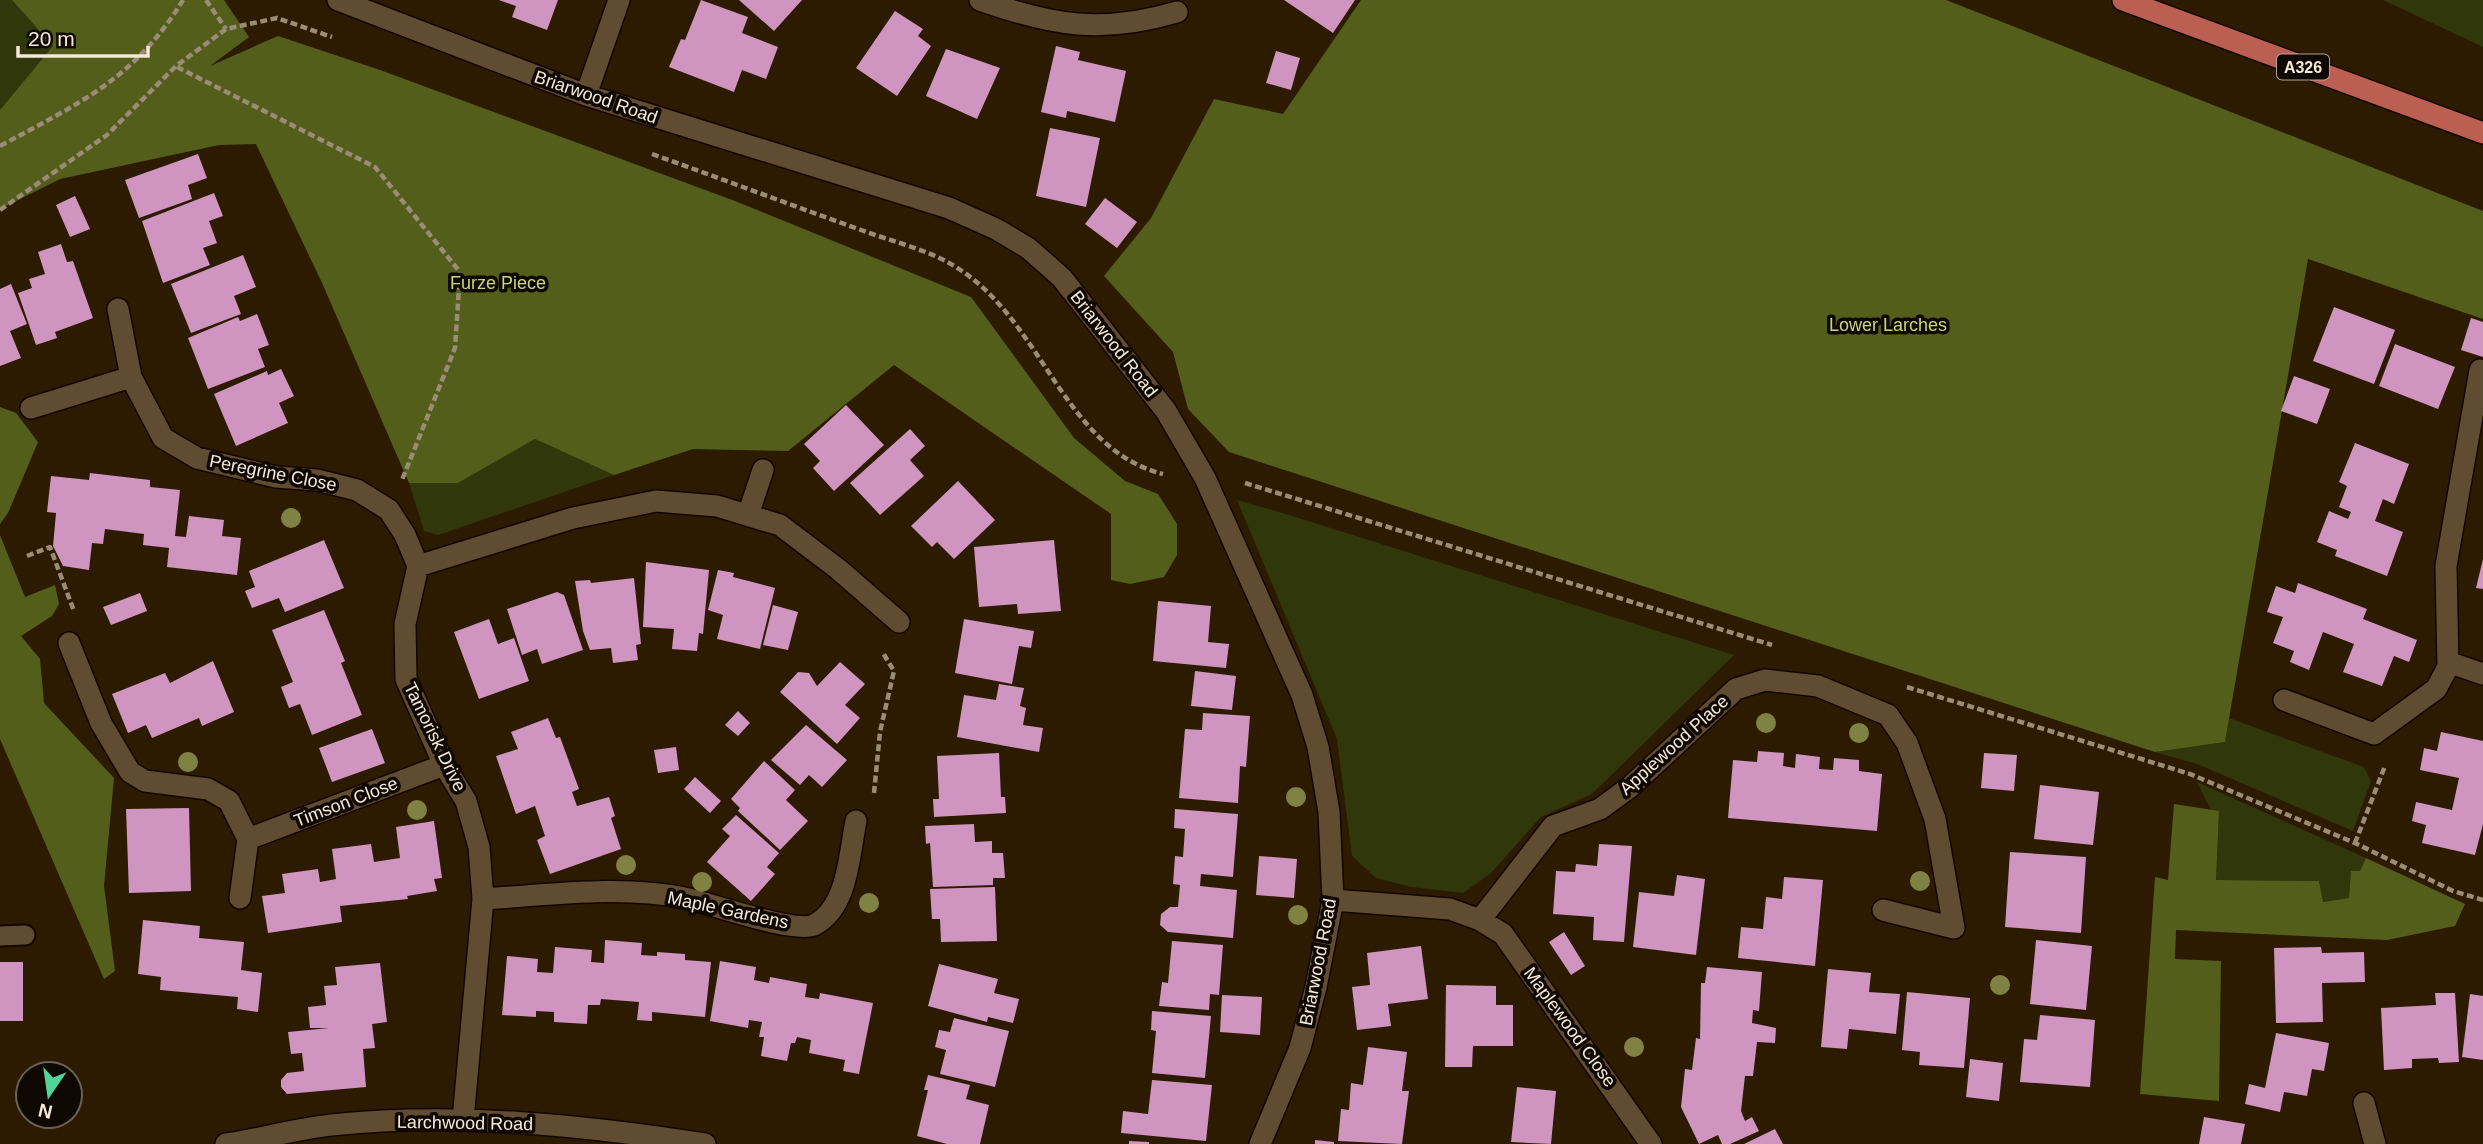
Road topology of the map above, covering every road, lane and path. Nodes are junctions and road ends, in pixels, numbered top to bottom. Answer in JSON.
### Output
{"nodes":[{"id":1,"x":183,"y":0,"type":"edge"},
{"id":2,"x":206,"y":0,"type":"edge"},
{"id":3,"x":338,"y":0,"type":"edge"},
{"id":4,"x":619,"y":0,"type":"edge"},
{"id":5,"x":980,"y":0,"type":"edge"},
{"id":6,"x":2123,"y":0,"type":"edge"},
{"id":7,"x":1177,"y":12,"type":"dead end"},
{"id":8,"x":226,"y":29,"type":"junction"},
{"id":9,"x":341,"y":40,"type":"dead end"},
{"id":10,"x":176,"y":66,"type":"junction"},
{"id":11,"x":586,"y":95,"type":"junction"},
{"id":12,"x":2483,"y":133,"type":"edge"},
{"id":13,"x":0,"y":146,"type":"edge"},
{"id":14,"x":642,"y":150,"type":"dead end"},
{"id":15,"x":0,"y":211,"type":"edge"},
{"id":16,"x":118,"y":309,"type":"dead end"},
{"id":17,"x":2480,"y":370,"type":"dead end"},
{"id":18,"x":131,"y":377,"type":"junction"},
{"id":19,"x":31,"y":408,"type":"dead end"},
{"id":20,"x":763,"y":470,"type":"dead end"},
{"id":21,"x":1205,"y":478,"type":"junction"},
{"id":22,"x":389,"y":510,"type":"junction"},
{"id":23,"x":748,"y":515,"type":"junction"},
{"id":24,"x":27,"y":556,"type":"dead end"},
{"id":25,"x":418,"y":566,"type":"junction"},
{"id":26,"x":74,"y":612,"type":"dead end"},
{"id":27,"x":899,"y":622,"type":"joint"},
{"id":28,"x":69,"y":643,"type":"dead end"},
{"id":29,"x":2448,"y":662,"type":"junction"},
{"id":30,"x":2483,"y":674,"type":"edge"},
{"id":31,"x":2284,"y":701,"type":"dead end"},
{"id":32,"x":2404,"y":715,"type":"junction"},
{"id":33,"x":444,"y":765,"type":"junction"},
{"id":34,"x":856,"y":821,"type":"joint"},
{"id":35,"x":248,"y":839,"type":"junction"},
{"id":36,"x":2355,"y":843,"type":"dead end"},
{"id":37,"x":240,"y":898,"type":"dead end"},
{"id":38,"x":483,"y":899,"type":"junction"},
{"id":39,"x":1333,"y":900,"type":"junction"},
{"id":40,"x":1883,"y":910,"type":"dead end"},
{"id":41,"x":1480,"y":920,"type":"junction"},
{"id":42,"x":25,"y":935,"type":"dead end"},
{"id":43,"x":0,"y":936,"type":"edge"},
{"id":44,"x":2364,"y":1103,"type":"dead end"},
{"id":45,"x":463,"y":1120,"type":"junction"},
{"id":46,"x":226,"y":1144,"type":"edge"},
{"id":47,"x":705,"y":1144,"type":"edge"},
{"id":48,"x":1261,"y":1144,"type":"edge"},
{"id":49,"x":1651,"y":1144,"type":"edge"},
{"id":50,"x":2375,"y":1144,"type":"edge"}],
"edges":[{"from":1,"to":13,"type":"path"},
{"from":2,"to":8,"type":"path"},
{"from":3,"to":11,"type":"street","name":"Briarwood Road"},
{"from":4,"to":11,"type":"street"},
{"from":5,"to":7,"type":"street"},
{"from":6,"to":12,"type":"main road","number":"A326"},
{"from":8,"to":9,"type":"path"},
{"from":8,"to":10,"type":"path"},
{"from":10,"to":15,"type":"path"},
{"from":10,"to":22,"type":"path"},
{"from":11,"to":21,"type":"street","name":"Briarwood Road"},
{"from":14,"to":21,"type":"path"},
{"from":16,"to":18,"type":"street","name":"Peregrine Close"},
{"from":17,"to":29,"type":"street"},
{"from":18,"to":19,"type":"street"},
{"from":18,"to":22,"type":"street","name":"Peregrine Close"},
{"from":20,"to":23,"type":"street"},
{"from":21,"to":39,"type":"street","name":"Briarwood Road"},
{"from":22,"to":25,"type":"street","name":"Peregrine Close"},
{"from":23,"to":25,"type":"street"},
{"from":23,"to":27,"type":"street"},
{"from":24,"to":26,"type":"path"},
{"from":25,"to":33,"type":"street","name":"Tamorisk Drive"},
{"from":27,"to":34,"type":"path"},
{"from":28,"to":35,"type":"street"},
{"from":29,"to":30,"type":"street"},
{"from":29,"to":32,"type":"street"},
{"from":31,"to":32,"type":"street"},
{"from":32,"to":36,"type":"path"},
{"from":33,"to":35,"type":"street","name":"Timson Close"},
{"from":33,"to":38,"type":"street","name":"Tamorisk Drive"},
{"from":34,"to":38,"type":"street","name":"Maple Gardens"},
{"from":35,"to":37,"type":"street"},
{"from":38,"to":45,"type":"street","name":"Tamorisk Drive"},
{"from":39,"to":41,"type":"street"},
{"from":39,"to":48,"type":"street","name":"Briarwood Road"},
{"from":40,"to":41,"type":"street","name":"Applewood Place"},
{"from":41,"to":49,"type":"street","name":"Maplewood Close"},
{"from":42,"to":43,"type":"lane"},
{"from":44,"to":50,"type":"street"},
{"from":45,"to":46,"type":"street","name":"Larchwood Road"},
{"from":45,"to":47,"type":"street","name":"Larchwood Road"}]}
